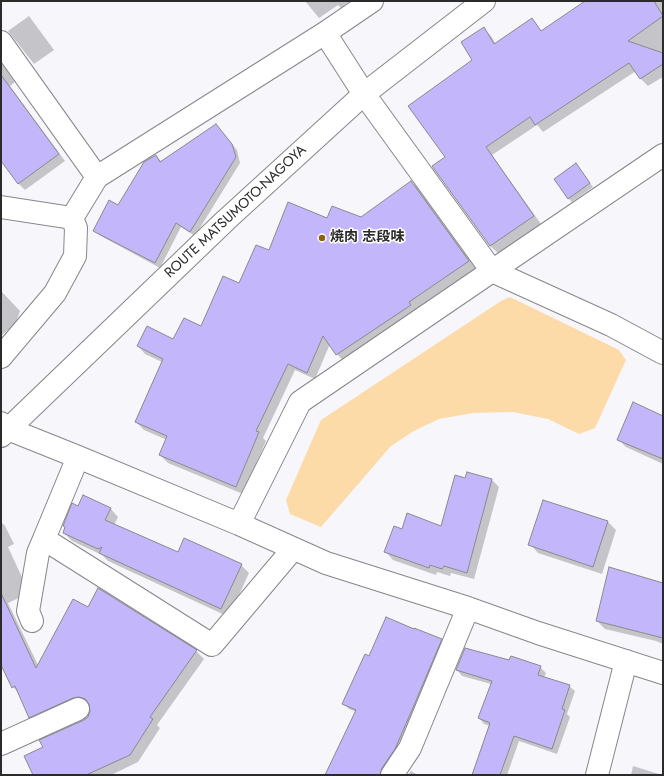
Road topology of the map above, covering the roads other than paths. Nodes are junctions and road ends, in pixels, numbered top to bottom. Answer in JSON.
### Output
{"nodes":[{"id":1,"x":372,"y":1,"type":"edge"},
{"id":2,"x":484,"y":1,"type":"edge"},
{"id":3,"x":325,"y":33,"type":"junction"},
{"id":4,"x":1,"y":42,"type":"edge"},
{"id":5,"x":364,"y":94,"type":"junction"},
{"id":6,"x":663,"y":155,"type":"edge"},
{"id":7,"x":97,"y":177,"type":"junction"},
{"id":8,"x":1,"y":207,"type":"edge"},
{"id":9,"x":72,"y":218,"type":"junction"},
{"id":10,"x":492,"y":271,"type":"junction"},
{"id":11,"x":663,"y":353,"type":"edge"},
{"id":12,"x":1,"y":357,"type":"edge"},
{"id":13,"x":4,"y":429,"type":"edge"},
{"id":14,"x":78,"y":457,"type":"junction"},
{"id":15,"x":239,"y":524,"type":"junction"},
{"id":16,"x":44,"y":539,"type":"junction"},
{"id":17,"x":292,"y":549,"type":"junction"},
{"id":18,"x":468,"y":608,"type":"junction"},
{"id":19,"x":32,"y":621,"type":"dead end"},
{"id":20,"x":626,"y":661,"type":"junction"},
{"id":21,"x":663,"y":673,"type":"edge"},
{"id":22,"x":78,"y":709,"type":"dead end"},
{"id":23,"x":1,"y":744,"type":"edge"},
{"id":24,"x":392,"y":775,"type":"edge"},
{"id":25,"x":597,"y":775,"type":"edge"}],
"edges":[{"from":1,"to":3,"type":"street"},
{"from":2,"to":5,"type":"street","name":"ROUTE MATSUMOTO-NAGOYA"},
{"from":3,"to":5,"type":"street"},
{"from":3,"to":7,"type":"street"},
{"from":4,"to":7,"type":"street"},
{"from":5,"to":10,"type":"street"},
{"from":5,"to":13,"type":"street","name":"ROUTE MATSUMOTO-NAGOYA"},
{"from":6,"to":10,"type":"street"},
{"from":7,"to":9,"type":"street"},
{"from":8,"to":9,"type":"street"},
{"from":9,"to":12,"type":"street"},
{"from":10,"to":11,"type":"street"},
{"from":10,"to":15,"type":"street"},
{"from":13,"to":14,"type":"street"},
{"from":14,"to":15,"type":"street"},
{"from":14,"to":16,"type":"street"},
{"from":15,"to":17,"type":"street"},
{"from":16,"to":17,"type":"street"},
{"from":16,"to":19,"type":"street"},
{"from":17,"to":18,"type":"street"},
{"from":18,"to":20,"type":"street"},
{"from":18,"to":24,"type":"street"},
{"from":20,"to":21,"type":"street"},
{"from":20,"to":25,"type":"street"},
{"from":22,"to":23,"type":"street"}]}
